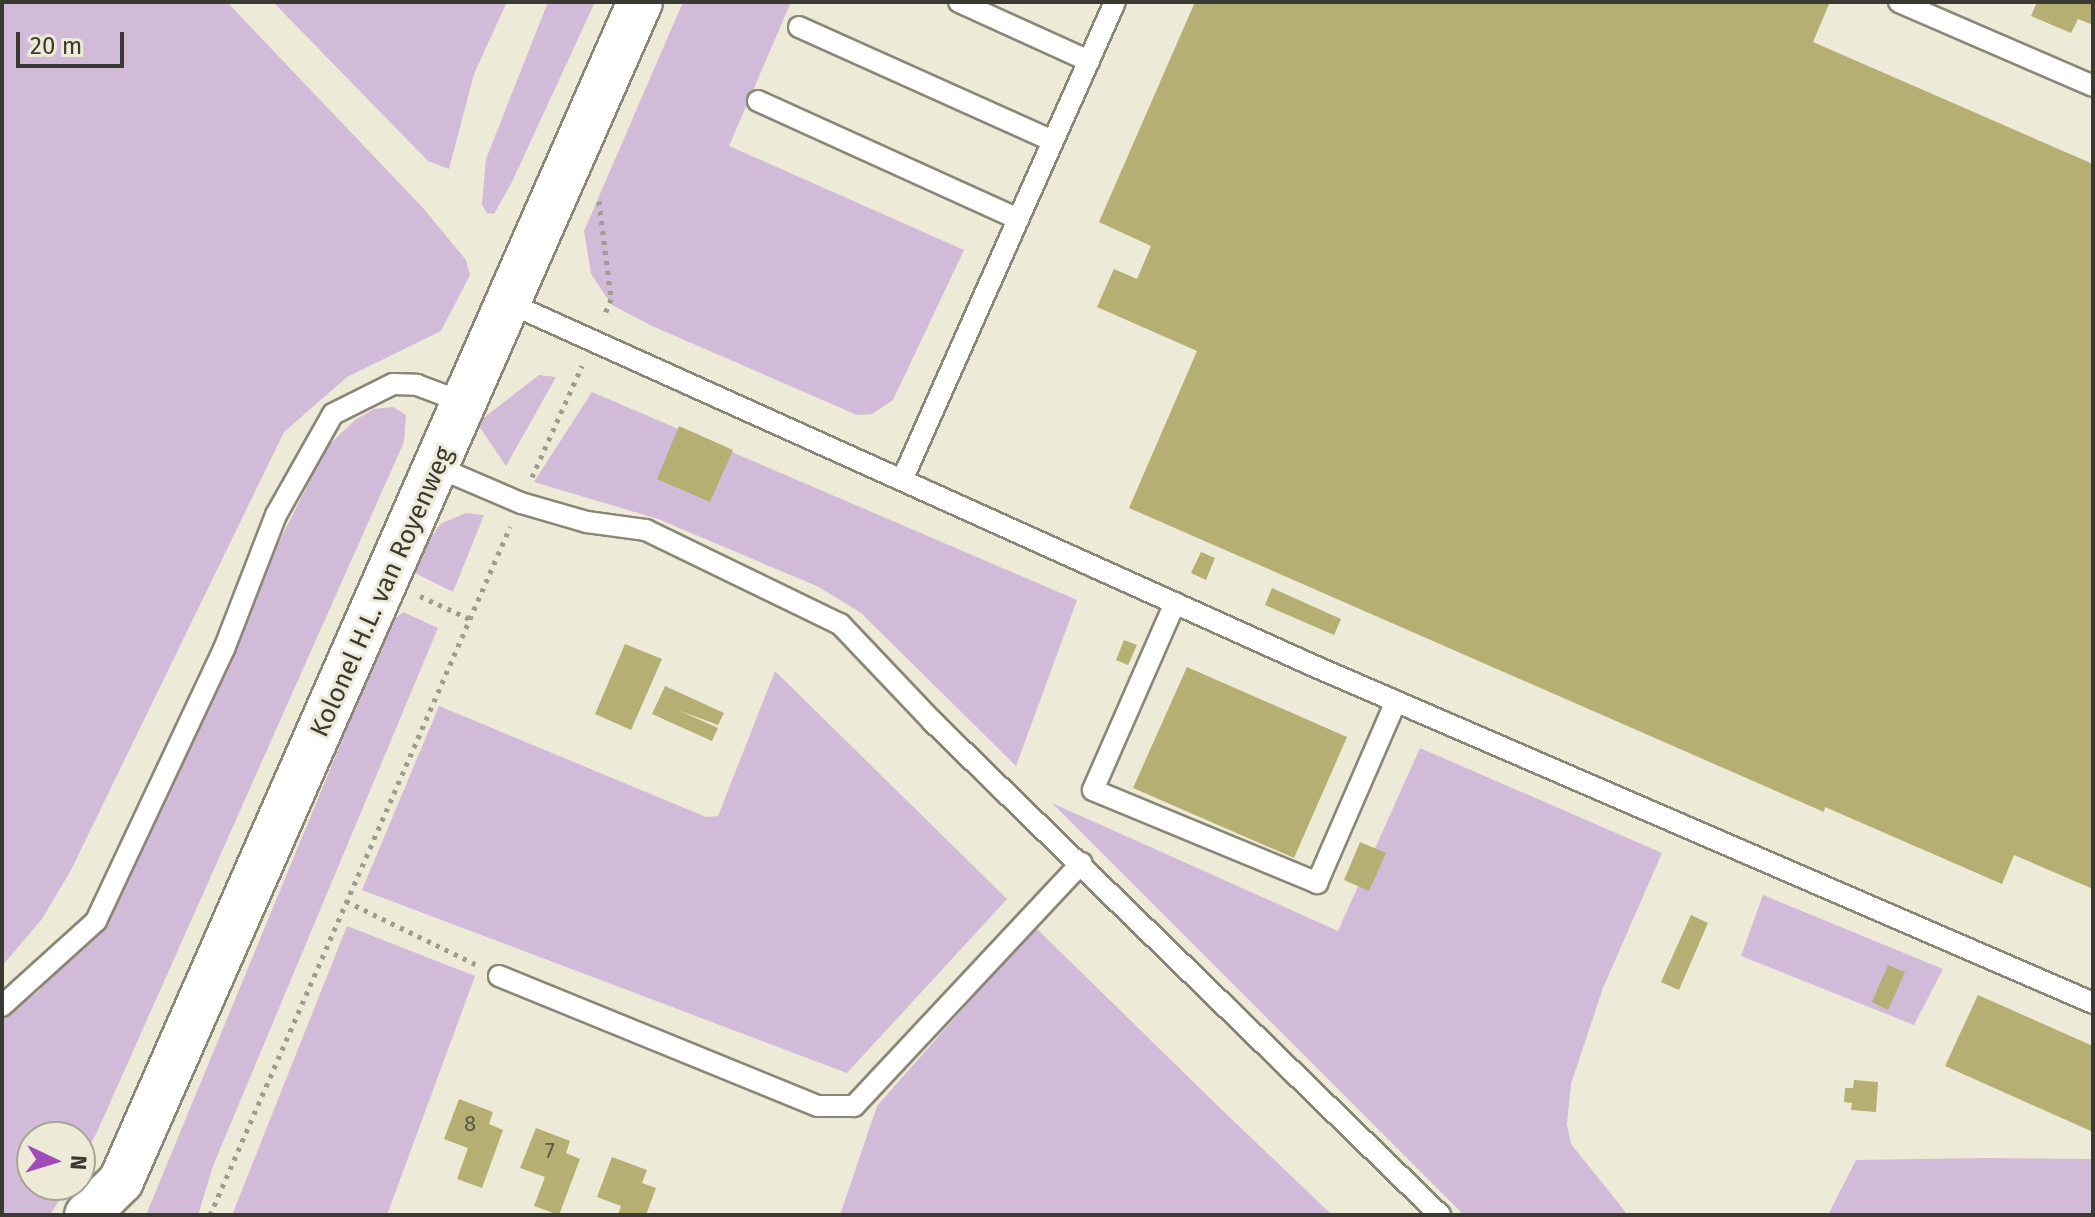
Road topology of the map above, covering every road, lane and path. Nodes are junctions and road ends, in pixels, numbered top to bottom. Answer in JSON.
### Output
{"nodes":[{"id":1,"x":640,"y":2,"type":"edge"},
{"id":2,"x":959,"y":2,"type":"edge"},
{"id":3,"x":1115,"y":2,"type":"edge"},
{"id":4,"x":1899,"y":2,"type":"edge"},
{"id":5,"x":799,"y":27,"type":"dead end"},
{"id":6,"x":1089,"y":61,"type":"junction"},
{"id":7,"x":2093,"y":86,"type":"edge"},
{"id":8,"x":758,"y":101,"type":"dead end"},
{"id":9,"x":1053,"y":141,"type":"junction"},
{"id":10,"x":598,"y":196,"type":"dead end"},
{"id":11,"x":1018,"y":219,"type":"junction"},
{"id":12,"x":509,"y":303,"type":"junction"},
{"id":13,"x":593,"y":341,"type":"junction"},
{"id":14,"x":465,"y":403,"type":"junction"},
{"id":15,"x":437,"y":467,"type":"junction"},
{"id":16,"x":902,"y":480,"type":"junction"},
{"id":17,"x":521,"y":503,"type":"junction"},
{"id":18,"x":1175,"y":603,"type":"junction"},
{"id":19,"x":1396,"y":701,"type":"junction"},
{"id":20,"x":1081,"y":863,"type":"junction"},
{"id":21,"x":346,"y":901,"type":"junction"},
{"id":22,"x":499,"y":976,"type":"joint"},
{"id":23,"x":2093,"y":1003,"type":"edge"},
{"id":24,"x":2,"y":1006,"type":"edge"},
{"id":25,"x":121,"y":1198,"type":"edge"},
{"id":26,"x":87,"y":1215,"type":"edge"},
{"id":27,"x":210,"y":1215,"type":"edge"},
{"id":28,"x":1440,"y":1215,"type":"edge"}],
"edges":[{"from":1,"to":12,"type":"street","name":"Kolonel H.L. van Royenweg"},
{"from":2,"to":6,"type":"lane"},
{"from":3,"to":6,"type":"lane"},
{"from":4,"to":7,"type":"lane"},
{"from":5,"to":9,"type":"lane"},
{"from":6,"to":9,"type":"lane"},
{"from":8,"to":11,"type":"lane"},
{"from":9,"to":11,"type":"lane"},
{"from":10,"to":13,"type":"path"},
{"from":11,"to":16,"type":"lane"},
{"from":12,"to":13,"type":"lane"},
{"from":12,"to":14,"type":"street","name":"Kolonel H.L. van Royenweg"},
{"from":13,"to":16,"type":"lane"},
{"from":13,"to":17,"type":"path"},
{"from":14,"to":15,"type":"street","name":"Kolonel H.L. van Royenweg"},
{"from":14,"to":24,"type":"lane"},
{"from":15,"to":17,"type":"lane"},
{"from":15,"to":25,"type":"street","name":"Kolonel H.L. van Royenweg"},
{"from":16,"to":18,"type":"lane"},
{"from":17,"to":20,"type":"lane"},
{"from":17,"to":21,"type":"path"},
{"from":18,"to":19,"type":"lane"},
{"from":18,"to":19,"type":"lane"},
{"from":19,"to":23,"type":"lane"},
{"from":20,"to":22,"type":"lane"},
{"from":20,"to":28,"type":"lane"},
{"from":21,"to":22,"type":"path"},
{"from":21,"to":27,"type":"path"},
{"from":25,"to":26,"type":"street","name":"Kolonel H.L. van Royenweg"}]}
